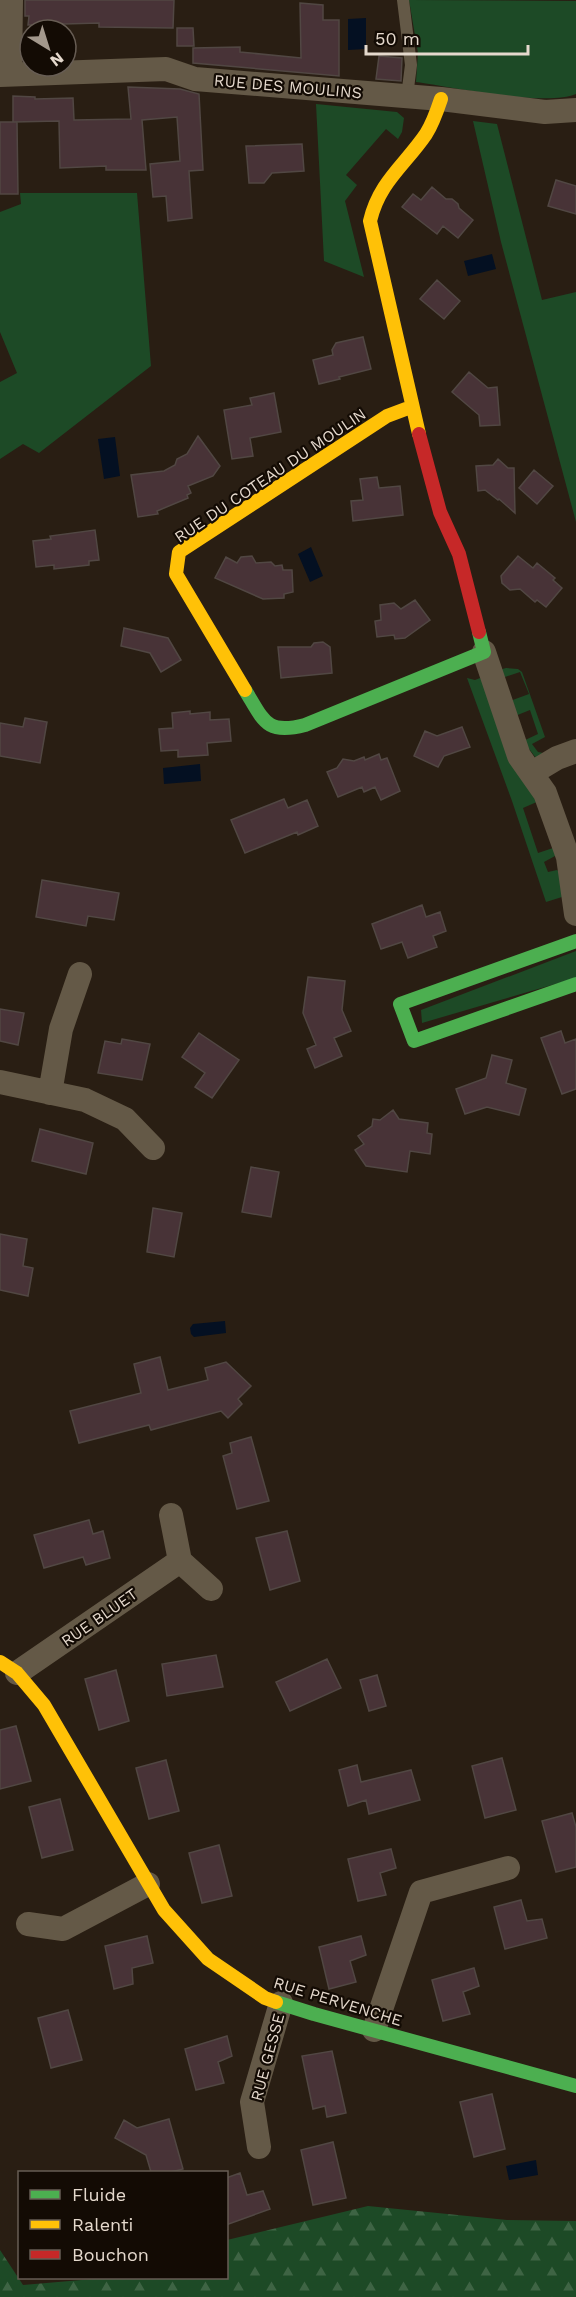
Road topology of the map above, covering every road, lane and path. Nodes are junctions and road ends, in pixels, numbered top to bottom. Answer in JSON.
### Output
{"nodes":[{"id":1,"x":11,"y":0,"type":"edge"},
{"id":2,"x":403,"y":0,"type":"edge"},
{"id":3,"x":5,"y":75,"type":"edge"},
{"id":4,"x":407,"y":96,"type":"junction"},
{"id":5,"x":441,"y":99,"type":"junction"},
{"id":6,"x":576,"y":110,"type":"edge"},
{"id":7,"x":411,"y":407,"type":"junction"},
{"id":8,"x":484,"y":652,"type":"junction"},
{"id":9,"x":576,"y":751,"type":"edge"},
{"id":10,"x":532,"y":773,"type":"junction"},
{"id":11,"x":576,"y":914,"type":"edge"},
{"id":12,"x":576,"y":941,"type":"edge"},
{"id":13,"x":80,"y":974,"type":"dead end"},
{"id":14,"x":576,"y":984,"type":"edge"},
{"id":15,"x":0,"y":1082,"type":"edge"},
{"id":16,"x":50,"y":1093,"type":"junction"},
{"id":17,"x":153,"y":1148,"type":"dead end"},
{"id":18,"x":171,"y":1515,"type":"dead end"},
{"id":19,"x":180,"y":1561,"type":"junction"},
{"id":20,"x":211,"y":1589,"type":"dead end"},
{"id":21,"x":9,"y":1668,"type":"edge"},
{"id":22,"x":508,"y":1868,"type":"dead end"},
{"id":23,"x":148,"y":1884,"type":"junction"},
{"id":24,"x":27,"y":1924,"type":"dead end"},
{"id":25,"x":281,"y":2003,"type":"junction"},
{"id":26,"x":374,"y":2030,"type":"junction"},
{"id":27,"x":576,"y":2086,"type":"edge"},
{"id":28,"x":259,"y":2147,"type":"dead end"}],
"edges":[{"from":1,"to":3,"type":"street"},
{"from":2,"to":4,"type":"lane"},
{"from":3,"to":4,"type":"street","name":"RUE DES MOULINS"},
{"from":4,"to":5,"type":"street","name":"RUE DES MOULINS"},
{"from":5,"to":6,"type":"street","name":"RUE DES MOULINS"},
{"from":5,"to":7,"type":"street"},
{"from":7,"to":8,"type":"street"},
{"from":7,"to":8,"type":"street","name":"RUE DU COTEAU DU MOULIN"},
{"from":8,"to":10,"type":"street"},
{"from":9,"to":10,"type":"street"},
{"from":10,"to":11,"type":"street"},
{"from":12,"to":14,"type":"street"},
{"from":13,"to":16,"type":"street"},
{"from":15,"to":16,"type":"street"},
{"from":16,"to":17,"type":"street"},
{"from":18,"to":19,"type":"street"},
{"from":19,"to":20,"type":"street"},
{"from":19,"to":21,"type":"street","name":"RUE BLUET"},
{"from":21,"to":23,"type":"street","name":"RUE PERVENCHE"},
{"from":22,"to":26,"type":"street"},
{"from":23,"to":24,"type":"street"},
{"from":23,"to":25,"type":"street","name":"RUE PERVENCHE"},
{"from":25,"to":26,"type":"street","name":"RUE PERVENCHE"},
{"from":25,"to":28,"type":"street","name":"RUE GESSE"},
{"from":26,"to":27,"type":"street","name":"RUE PERVENCHE"}]}
